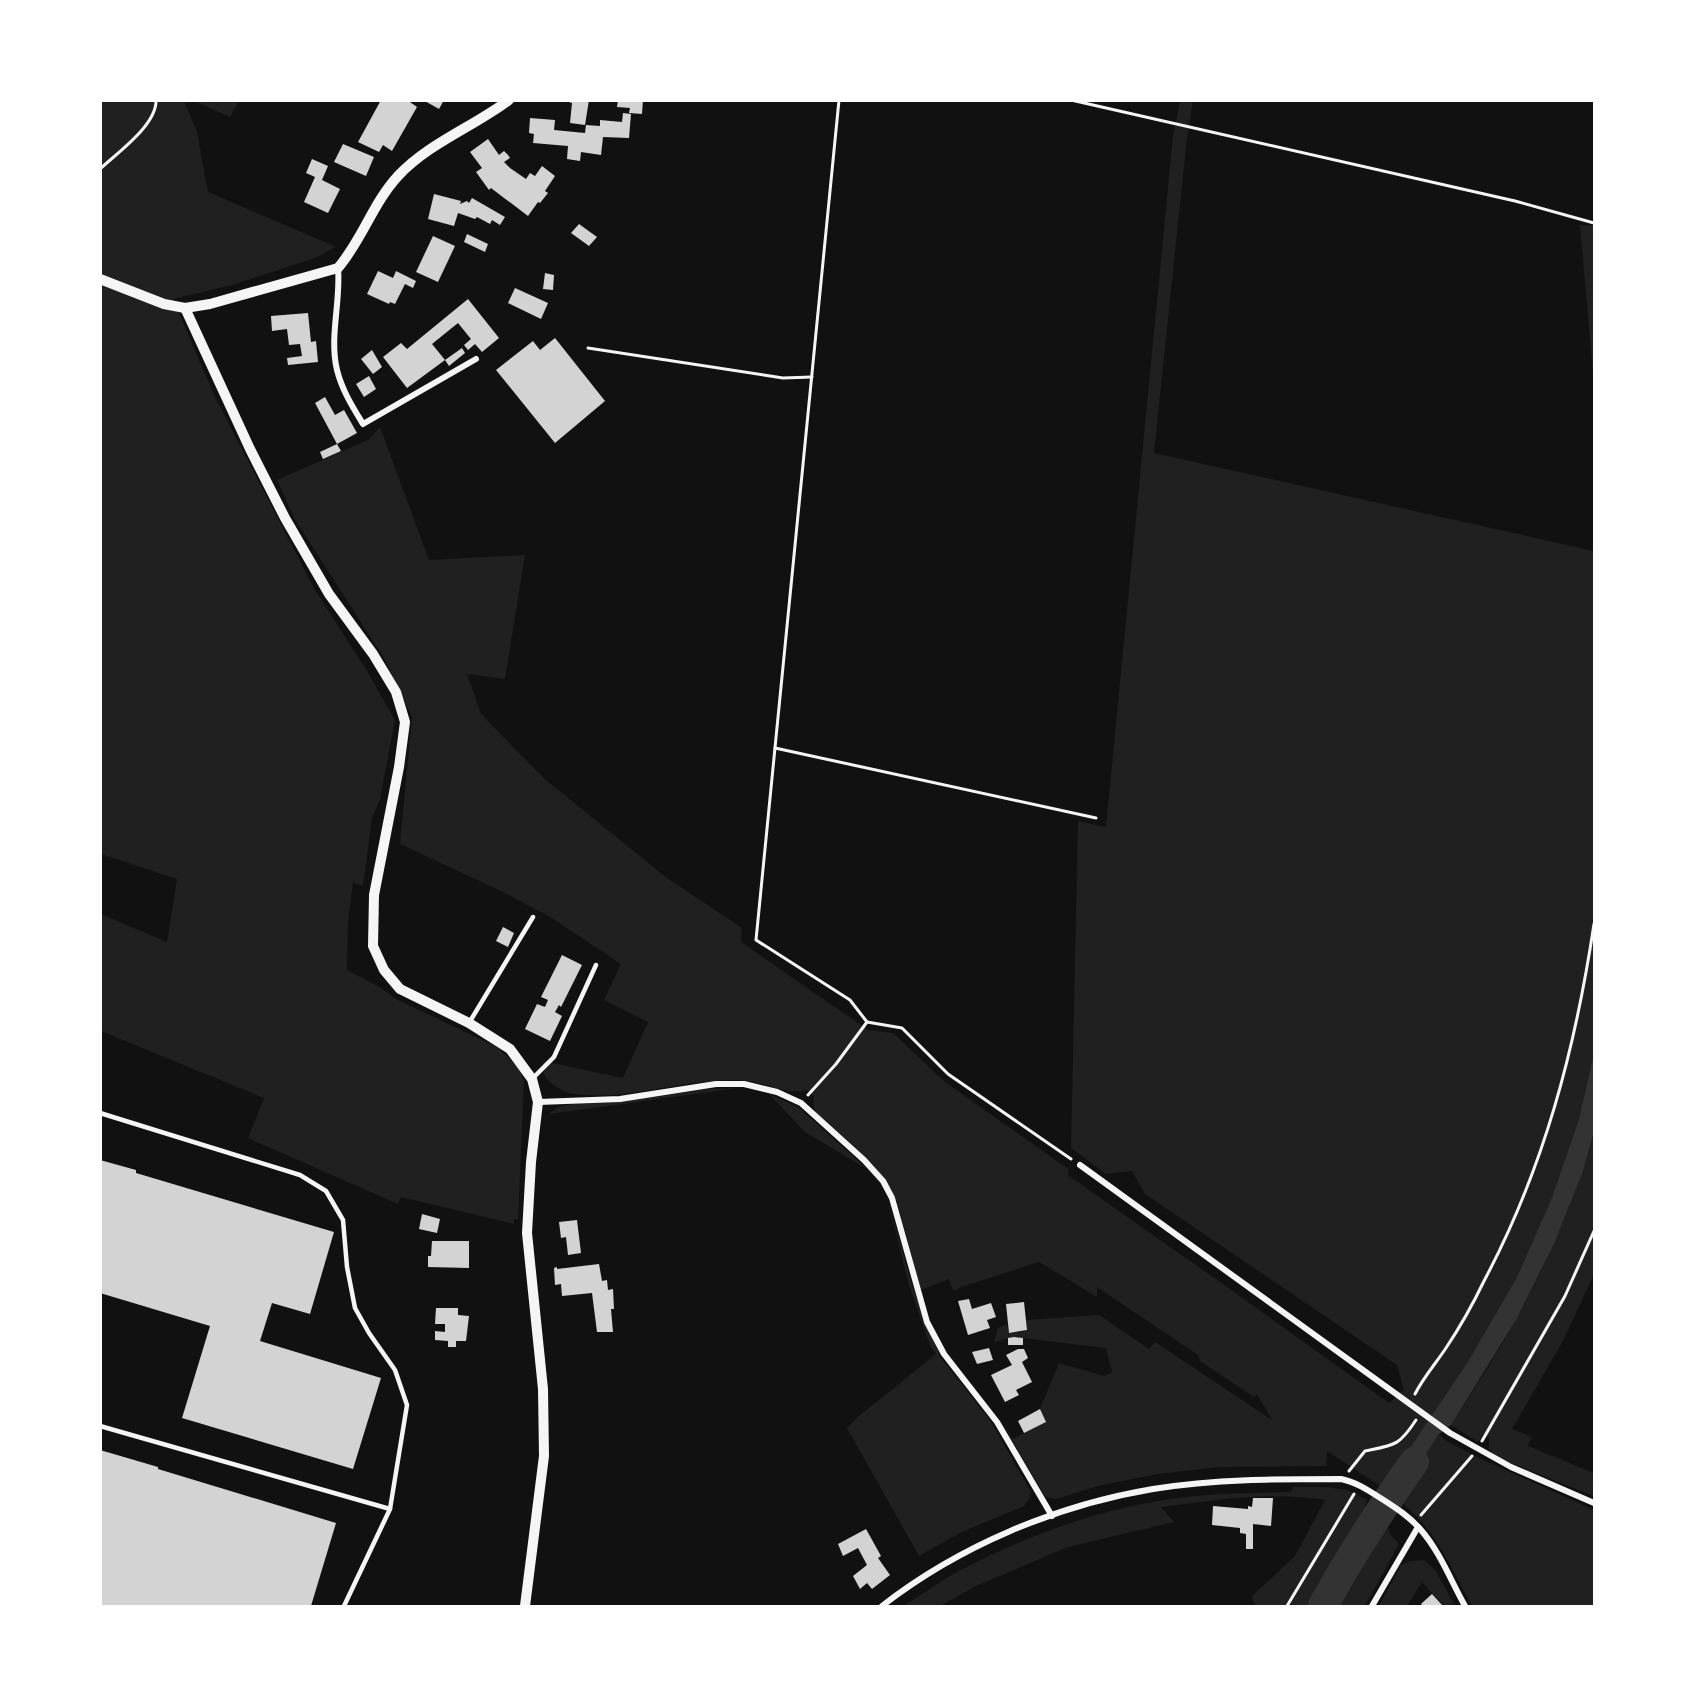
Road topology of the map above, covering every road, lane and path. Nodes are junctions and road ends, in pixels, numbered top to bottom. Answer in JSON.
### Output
{"nodes":[{"id":1,"x":156,"y":100,"type":"edge"},
{"id":2,"x":509,"y":100,"type":"edge"},
{"id":3,"x":839,"y":100,"type":"edge"},
{"id":4,"x":1071,"y":100,"type":"edge"},
{"id":5,"x":100,"y":169,"type":"edge"},
{"id":6,"x":1594,"y":223,"type":"edge"},
{"id":7,"x":338,"y":268,"type":"junction"},
{"id":8,"x":100,"y":279,"type":"edge"},
{"id":9,"x":185,"y":308,"type":"junction"},
{"id":10,"x":588,"y":348,"type":"dead end"},
{"id":11,"x":476,"y":359,"type":"dead end"},
{"id":12,"x":812,"y":378,"type":"junction"},
{"id":13,"x":775,"y":748,"type":"junction"},
{"id":14,"x":1096,"y":818,"type":"dead end"},
{"id":15,"x":533,"y":917,"type":"dead end"},
{"id":16,"x":1594,"y":924,"type":"edge"},
{"id":17,"x":596,"y":965,"type":"dead end"},
{"id":18,"x":867,"y":1022,"type":"junction"},
{"id":19,"x":469,"y":1023,"type":"junction"},
{"id":20,"x":532,"y":1079,"type":"junction"},
{"id":21,"x":538,"y":1102,"type":"junction"},
{"id":22,"x":801,"y":1103,"type":"junction"},
{"id":23,"x":100,"y":1113,"type":"edge"},
{"id":24,"x":1080,"y":1165,"type":"joint"},
{"id":25,"x":1594,"y":1231,"type":"edge"},
{"id":26,"x":1420,"y":1413,"type":"junction"},
{"id":27,"x":100,"y":1426,"type":"edge"},
{"id":28,"x":1477,"y":1450,"type":"junction"},
{"id":29,"x":1341,"y":1479,"type":"junction"},
{"id":30,"x":1360,"y":1485,"type":"junction"},
{"id":31,"x":1594,"y":1503,"type":"edge"},
{"id":32,"x":390,"y":1509,"type":"junction"},
{"id":33,"x":1052,"y":1516,"type":"junction"},
{"id":34,"x":1416,"y":1525,"type":"junction"},
{"id":35,"x":344,"y":1606,"type":"edge"},
{"id":36,"x":525,"y":1606,"type":"edge"},
{"id":37,"x":882,"y":1606,"type":"edge"},
{"id":38,"x":1287,"y":1606,"type":"edge"},
{"id":39,"x":1372,"y":1606,"type":"edge"},
{"id":40,"x":1465,"y":1606,"type":"edge"}],
"edges":[{"from":1,"to":5,"type":"path"},
{"from":2,"to":7,"type":"street"},
{"from":3,"to":12,"type":"path"},
{"from":4,"to":6,"type":"path"},
{"from":7,"to":9,"type":"street"},
{"from":7,"to":11,"type":"street"},
{"from":8,"to":9,"type":"street"},
{"from":9,"to":19,"type":"street"},
{"from":10,"to":12,"type":"path"},
{"from":12,"to":13,"type":"path"},
{"from":13,"to":14,"type":"path"},
{"from":13,"to":18,"type":"path"},
{"from":15,"to":19,"type":"lane"},
{"from":16,"to":26,"type":"path"},
{"from":17,"to":20,"type":"lane"},
{"from":18,"to":22,"type":"path"},
{"from":18,"to":24,"type":"path"},
{"from":19,"to":20,"type":"street"},
{"from":20,"to":21,"type":"street"},
{"from":21,"to":22,"type":"street"},
{"from":21,"to":36,"type":"street"},
{"from":22,"to":33,"type":"street"},
{"from":23,"to":32,"type":"lane"},
{"from":24,"to":26,"type":"street"},
{"from":25,"to":28,"type":"path"},
{"from":26,"to":28,"type":"street"},
{"from":26,"to":29,"type":"path"},
{"from":27,"to":32,"type":"lane"},
{"from":28,"to":31,"type":"street"},
{"from":28,"to":34,"type":"path"},
{"from":29,"to":30,"type":"street"},
{"from":29,"to":33,"type":"street"},
{"from":30,"to":34,"type":"street"},
{"from":30,"to":38,"type":"path"},
{"from":32,"to":35,"type":"lane"},
{"from":33,"to":37,"type":"street"},
{"from":34,"to":39,"type":"street"},
{"from":34,"to":40,"type":"street"}]}
